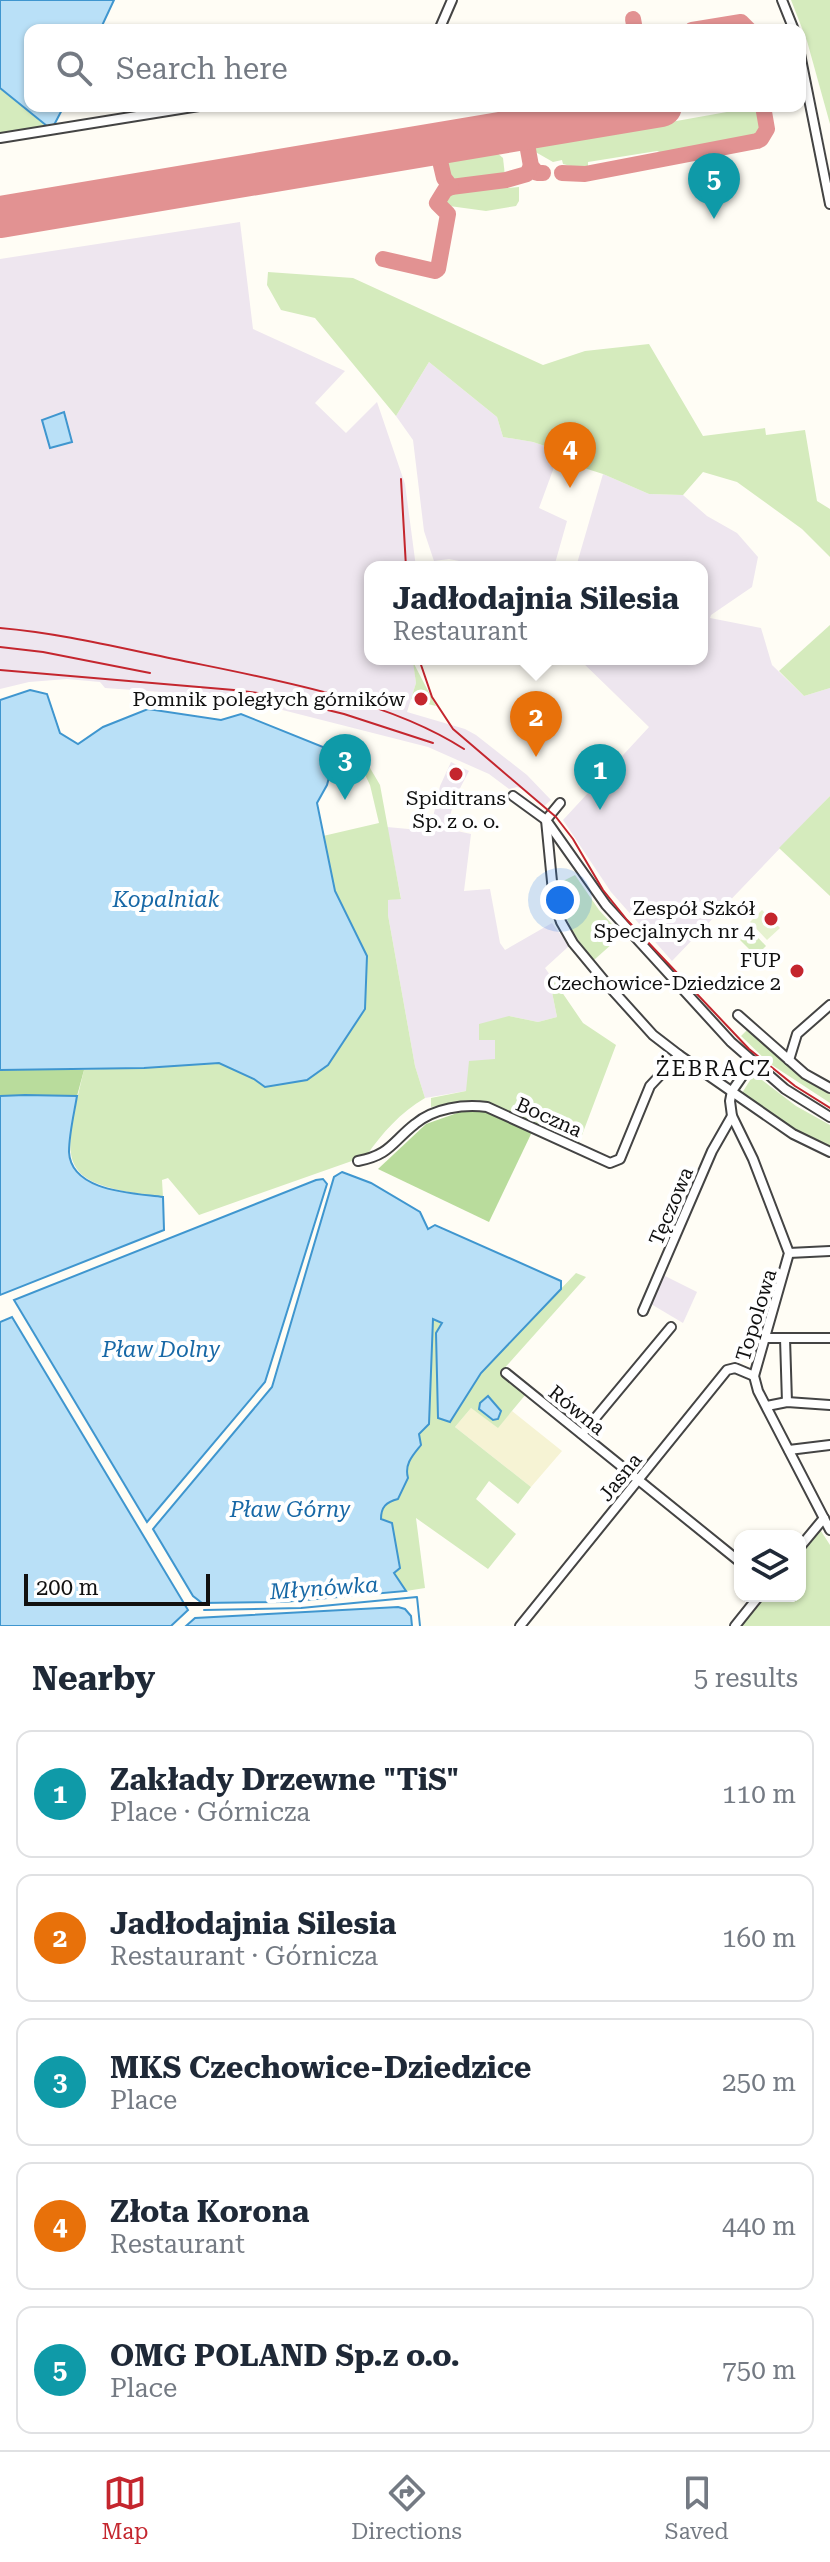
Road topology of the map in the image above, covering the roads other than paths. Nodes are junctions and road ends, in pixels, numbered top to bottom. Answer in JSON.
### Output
{"nodes":[{"id":1,"x":452,"y":0,"type":"edge"},
{"id":2,"x":782,"y":0,"type":"edge"},
{"id":3,"x":442,"y":24,"type":"edge"},
{"id":4,"x":792,"y":24,"type":"edge"},
{"id":5,"x":806,"y":84,"type":"edge"},
{"id":6,"x":162,"y":112,"type":"edge"},
{"id":7,"x":0,"y":138,"type":"edge"},
{"id":8,"x":830,"y":204,"type":"edge"},
{"id":9,"x":513,"y":796,"type":"dead end"},
{"id":10,"x":560,"y":803,"type":"dead end"},
{"id":11,"x":546,"y":820,"type":"junction"},
{"id":12,"x":830,"y":1005,"type":"edge"},
{"id":13,"x":738,"y":1015,"type":"dead end"},
{"id":14,"x":679,"y":1055,"type":"junction"},
{"id":15,"x":789,"y":1060,"type":"junction"},
{"id":16,"x":752,"y":1062,"type":"junction"},
{"id":17,"x":830,"y":1088,"type":"edge"},
{"id":18,"x":732,"y":1091,"type":"junction"},
{"id":19,"x":732,"y":1116,"type":"junction"},
{"id":20,"x":830,"y":1117,"type":"edge"},
{"id":21,"x":830,"y":1152,"type":"edge"},
{"id":22,"x":358,"y":1161,"type":"dead end"},
{"id":23,"x":830,"y":1251,"type":"edge"},
{"id":24,"x":789,"y":1253,"type":"junction"},
{"id":25,"x":643,"y":1311,"type":"dead end"},
{"id":26,"x":671,"y":1327,"type":"dead end"},
{"id":27,"x":765,"y":1338,"type":"junction"},
{"id":28,"x":785,"y":1338,"type":"junction"},
{"id":29,"x":830,"y":1338,"type":"edge"},
{"id":30,"x":506,"y":1373,"type":"dead end"},
{"id":31,"x":754,"y":1376,"type":"junction"},
{"id":32,"x":787,"y":1402,"type":"junction"},
{"id":33,"x":830,"y":1405,"type":"edge"},
{"id":34,"x":767,"y":1406,"type":"junction"},
{"id":35,"x":582,"y":1434,"type":"junction"},
{"id":36,"x":830,"y":1445,"type":"edge"},
{"id":37,"x":789,"y":1450,"type":"junction"},
{"id":38,"x":638,"y":1480,"type":"junction"},
{"id":39,"x":824,"y":1518,"type":"junction"},
{"id":40,"x":830,"y":1530,"type":"edge"},
{"id":41,"x":806,"y":1540,"type":"edge"},
{"id":42,"x":734,"y":1557,"type":"edge"},
{"id":43,"x":754,"y":1602,"type":"edge"},
{"id":44,"x":520,"y":1626,"type":"edge"},
{"id":45,"x":735,"y":1626,"type":"edge"}],
"edges":[{"from":1,"to":3,"type":"street"},
{"from":2,"to":4,"type":"street"},
{"from":5,"to":8,"type":"street"},
{"from":6,"to":7,"type":"street"},
{"from":9,"to":11,"type":"street"},
{"from":10,"to":11,"type":"street"},
{"from":11,"to":14,"type":"street"},
{"from":11,"to":16,"type":"street"},
{"from":12,"to":15,"type":"street"},
{"from":13,"to":15,"type":"street"},
{"from":14,"to":18,"type":"street"},
{"from":14,"to":22,"type":"street","name":"Boczna"},
{"from":15,"to":17,"type":"street"},
{"from":16,"to":18,"type":"street"},
{"from":16,"to":20,"type":"street"},
{"from":18,"to":19,"type":"street","name":"Topolowa"},
{"from":18,"to":21,"type":"street"},
{"from":19,"to":24,"type":"street","name":"Topolowa"},
{"from":19,"to":25,"type":"street","name":"Tęczowa"},
{"from":23,"to":24,"type":"street"},
{"from":24,"to":27,"type":"street","name":"Topolowa"},
{"from":26,"to":35,"type":"street"},
{"from":27,"to":28,"type":"street"},
{"from":27,"to":31,"type":"street","name":"Topolowa"},
{"from":28,"to":29,"type":"street"},
{"from":28,"to":32,"type":"street"},
{"from":30,"to":35,"type":"street","name":"Równa"},
{"from":31,"to":34,"type":"street","name":"Topolowa"},
{"from":31,"to":38,"type":"street","name":"Jasna"},
{"from":32,"to":33,"type":"street"},
{"from":32,"to":34,"type":"street"},
{"from":34,"to":37,"type":"street","name":"Topolowa"},
{"from":35,"to":38,"type":"street","name":"Równa"},
{"from":36,"to":37,"type":"street"},
{"from":37,"to":39,"type":"street","name":"Topolowa"},
{"from":38,"to":42,"type":"street","name":"Równa"},
{"from":38,"to":44,"type":"street","name":"Jasna"},
{"from":39,"to":40,"type":"street","name":"Topolowa"},
{"from":39,"to":41,"type":"street"},
{"from":43,"to":45,"type":"street"}]}
